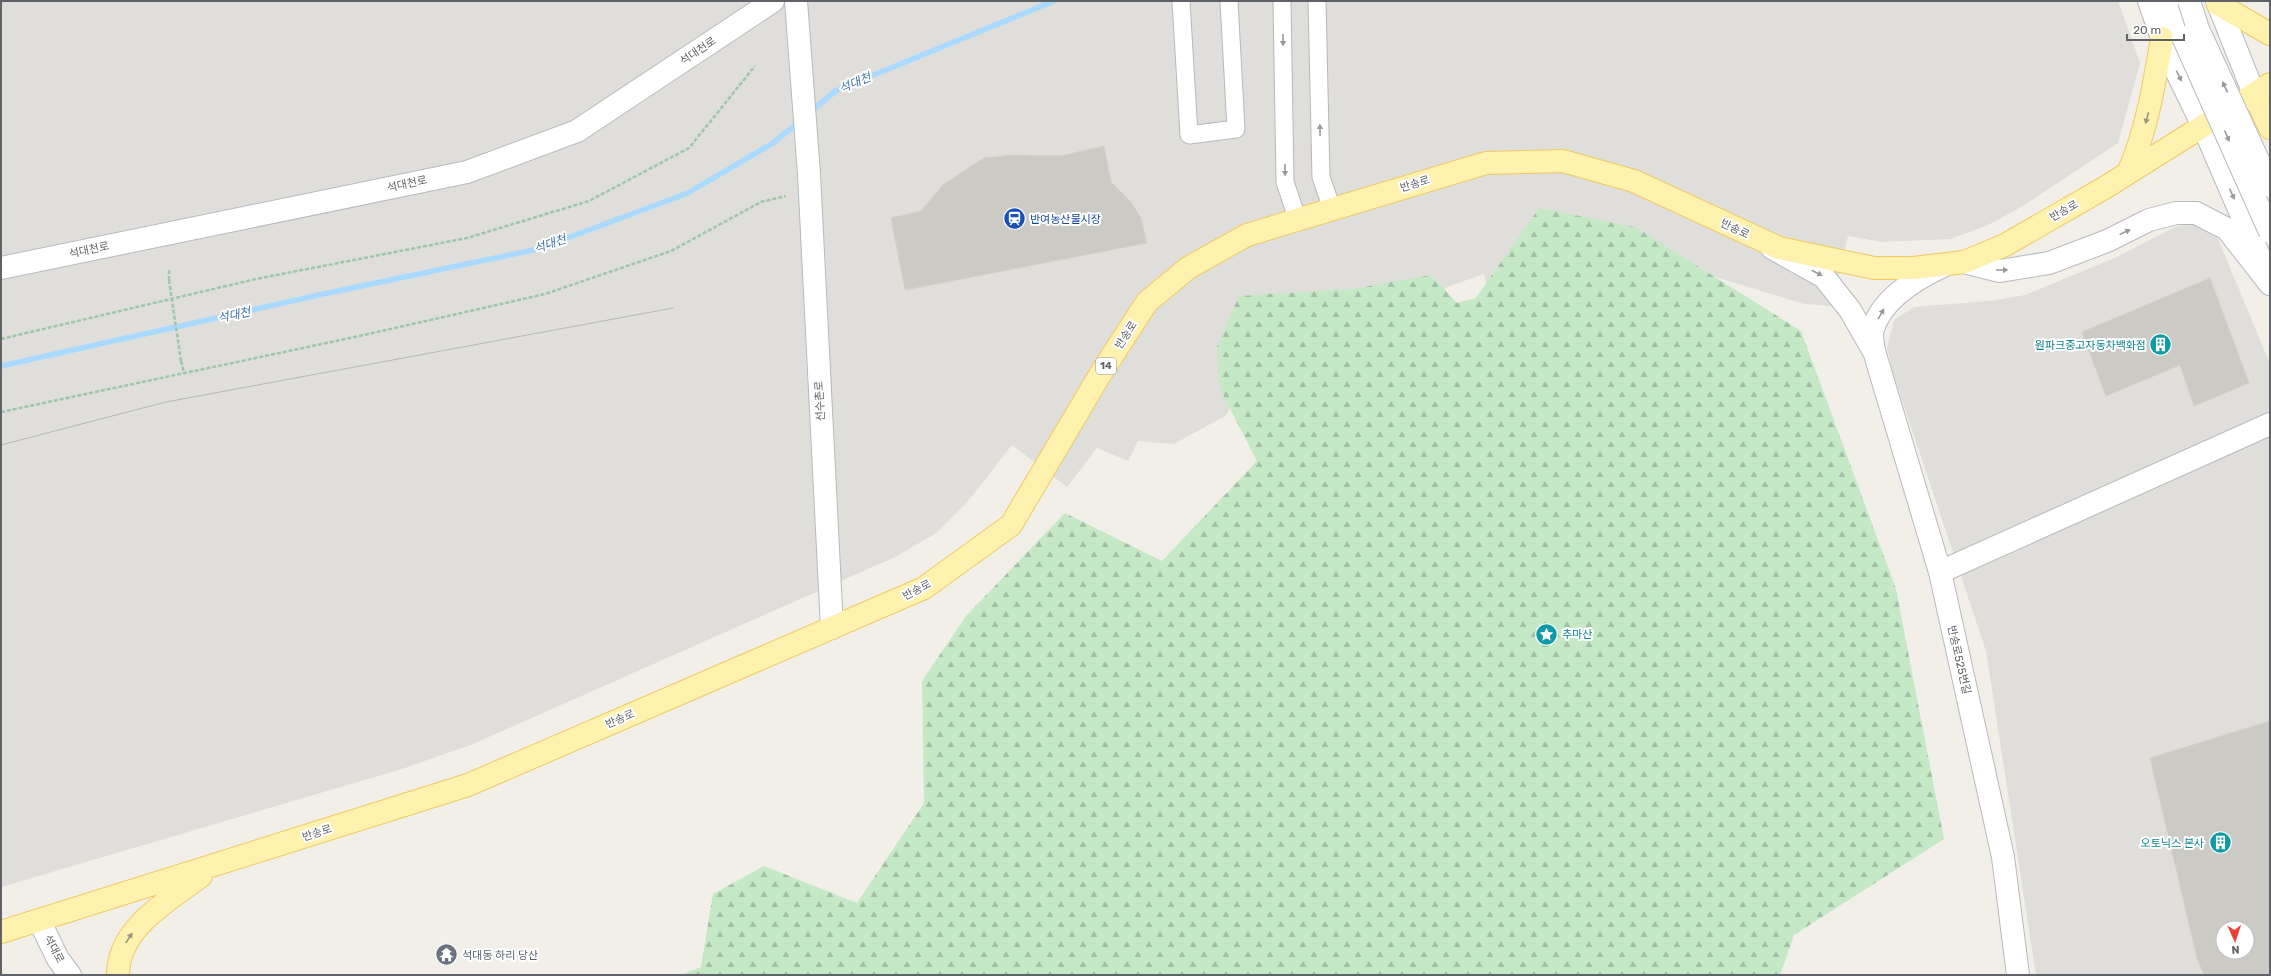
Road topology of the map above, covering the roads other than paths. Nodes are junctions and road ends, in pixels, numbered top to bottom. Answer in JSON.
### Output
{"nodes":[{"id":1,"x":773,"y":1,"type":"edge"},
{"id":2,"x":796,"y":1,"type":"edge"},
{"id":3,"x":1180,"y":1,"type":"edge"},
{"id":4,"x":1229,"y":1,"type":"edge"},
{"id":5,"x":1282,"y":1,"type":"edge"},
{"id":6,"x":1317,"y":1,"type":"edge"},
{"id":7,"x":2149,"y":1,"type":"edge"},
{"id":8,"x":2171,"y":1,"type":"edge"},
{"id":9,"x":2189,"y":1,"type":"edge"},
{"id":10,"x":2217,"y":3,"type":"edge"},
{"id":11,"x":2270,"y":34,"type":"edge"},
{"id":12,"x":2162,"y":38,"type":"junction"},
{"id":13,"x":2262,"y":89,"type":"edge"},
{"id":14,"x":2203,"y":126,"type":"junction"},
{"id":15,"x":2270,"y":128,"type":"edge"},
{"id":16,"x":2128,"y":173,"type":"junction"},
{"id":17,"x":2270,"y":186,"type":"edge"},
{"id":18,"x":1332,"y":210,"type":"junction"},
{"id":19,"x":1298,"y":221,"type":"junction"},
{"id":20,"x":2270,"y":232,"type":"edge"},
{"id":21,"x":1759,"y":240,"type":"junction"},
{"id":22,"x":1956,"y":263,"type":"junction"},
{"id":23,"x":1,"y":268,"type":"edge"},
{"id":24,"x":2270,"y":281,"type":"edge"},
{"id":25,"x":2270,"y":284,"type":"edge"},
{"id":26,"x":1874,"y":351,"type":"junction"},
{"id":27,"x":2270,"y":424,"type":"edge"},
{"id":28,"x":1940,"y":572,"type":"junction"},
{"id":29,"x":832,"y":628,"type":"junction"},
{"id":30,"x":214,"y":866,"type":"junction"},
{"id":31,"x":40,"y":922,"type":"junction"},
{"id":32,"x":1,"y":932,"type":"edge"},
{"id":33,"x":70,"y":975,"type":"edge"},
{"id":34,"x":118,"y":975,"type":"edge"},
{"id":35,"x":2018,"y":975,"type":"edge"}],
"edges":[{"from":1,"to":23,"type":"main road","name":"석대천로"},
{"from":2,"to":29,"type":"main road","name":"선수촌로"},
{"from":3,"to":4,"type":"street"},
{"from":5,"to":19,"type":"street","one_way":true},
{"from":18,"to":6,"type":"street","one_way":true},
{"from":7,"to":12,"type":"main road"},
{"from":8,"to":20,"type":"main road","one_way":true,"bridge":true},
{"from":17,"to":9,"type":"main road","one_way":true,"bridge":true},
{"from":10,"to":11,"type":"main road"},
{"from":10,"to":13,"type":"main road"},
{"from":12,"to":14,"type":"main road","one_way":true},
{"from":12,"to":16,"type":"main road","one_way":true},
{"from":13,"to":14,"type":"main road","name":"반송로","number":"14"},
{"from":13,"to":15,"type":"main road"},
{"from":14,"to":16,"type":"main road","name":"반송로","number":"14"},
{"from":14,"to":24,"type":"main road","one_way":true},
{"from":16,"to":22,"type":"main road","name":"반송로","number":"14"},
{"from":18,"to":19,"type":"main road","name":"반송로","number":"14"},
{"from":18,"to":21,"type":"main road","name":"반송로","number":"14"},
{"from":19,"to":29,"type":"main road","name":"반송로","number":"14"},
{"from":21,"to":22,"type":"main road","name":"반송로","number":"14"},
{"from":21,"to":26,"type":"main road","one_way":true},
{"from":22,"to":25,"type":"main road","one_way":true},
{"from":26,"to":22,"type":"main road","one_way":true},
{"from":26,"to":28,"type":"main road","name":"반송로525번길"},
{"from":27,"to":28,"type":"main road"},
{"from":28,"to":35,"type":"main road","name":"반송로525번길"},
{"from":29,"to":30,"type":"main road","name":"반송로","number":"14"},
{"from":30,"to":31,"type":"main road","name":"반송로","number":"14"},
{"from":34,"to":30,"type":"main road","one_way":true},
{"from":31,"to":32,"type":"main road","name":"반송로","number":"14"},
{"from":31,"to":33,"type":"main road","name":"석대로"}]}
